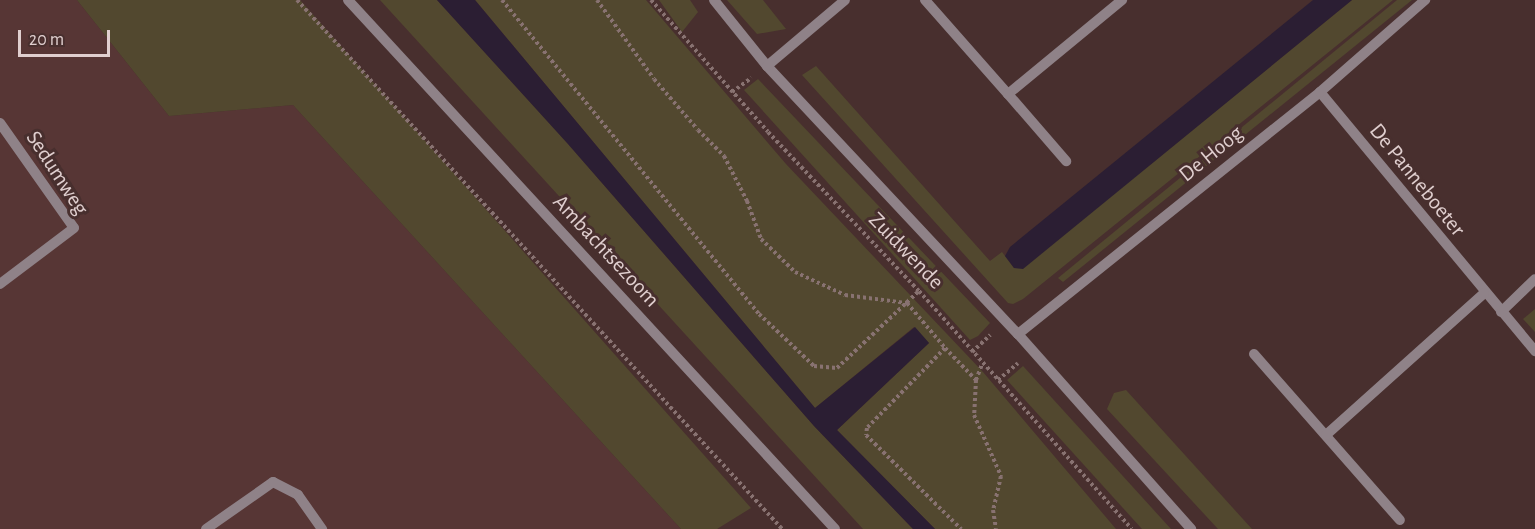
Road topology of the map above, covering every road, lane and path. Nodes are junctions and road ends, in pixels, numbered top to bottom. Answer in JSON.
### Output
{"nodes":[{"id":1,"x":297,"y":0,"type":"edge"},
{"id":2,"x":348,"y":0,"type":"edge"},
{"id":3,"x":502,"y":0,"type":"edge"},
{"id":4,"x":597,"y":0,"type":"edge"},
{"id":5,"x":651,"y":0,"type":"edge"},
{"id":6,"x":714,"y":0,"type":"edge"},
{"id":7,"x":845,"y":0,"type":"edge"},
{"id":8,"x":925,"y":0,"type":"edge"},
{"id":9,"x":1122,"y":0,"type":"edge"},
{"id":10,"x":1425,"y":0,"type":"edge"},
{"id":11,"x":767,"y":66,"type":"junction"},
{"id":12,"x":1320,"y":92,"type":"junction"},
{"id":13,"x":1008,"y":94,"type":"junction"},
{"id":14,"x":0,"y":123,"type":"edge"},
{"id":15,"x":1066,"y":161,"type":"dead end"},
{"id":16,"x":1535,"y":279,"type":"edge"},
{"id":17,"x":0,"y":284,"type":"edge"},
{"id":18,"x":919,"y":291,"type":"junction"},
{"id":19,"x":1484,"y":293,"type":"junction"},
{"id":20,"x":907,"y":303,"type":"junction"},
{"id":21,"x":1501,"y":312,"type":"junction"},
{"id":22,"x":1018,"y":334,"type":"junction"},
{"id":23,"x":945,"y":348,"type":"junction"},
{"id":24,"x":1535,"y":351,"type":"edge"},
{"id":25,"x":1254,"y":354,"type":"dead end"},
{"id":26,"x":982,"y":363,"type":"junction"},
{"id":27,"x":976,"y":380,"type":"junction"},
{"id":28,"x":1326,"y":435,"type":"junction"},
{"id":29,"x":1400,"y":520,"type":"dead end"},
{"id":30,"x":206,"y":529,"type":"edge"},
{"id":31,"x":322,"y":529,"type":"edge"},
{"id":32,"x":782,"y":529,"type":"edge"},
{"id":33,"x":835,"y":529,"type":"edge"},
{"id":34,"x":961,"y":529,"type":"edge"},
{"id":35,"x":996,"y":529,"type":"edge"},
{"id":36,"x":1132,"y":529,"type":"edge"},
{"id":37,"x":1191,"y":529,"type":"edge"}],
"edges":[{"from":1,"to":32,"type":"path"},
{"from":2,"to":33,"type":"street","name":"Ambachtsezoom"},
{"from":3,"to":20,"type":"path"},
{"from":4,"to":20,"type":"path"},
{"from":5,"to":18,"type":"path","name":"Zuidwende"},
{"from":6,"to":11,"type":"street","name":"Zuidwende"},
{"from":7,"to":11,"type":"street"},
{"from":8,"to":13,"type":"street"},
{"from":9,"to":13,"type":"street"},
{"from":10,"to":12,"type":"street","name":"De Hoog"},
{"from":11,"to":22,"type":"street","name":"Zuidwende"},
{"from":12,"to":19,"type":"street","name":"De Panneboeter"},
{"from":12,"to":22,"type":"street","name":"De Hoog"},
{"from":13,"to":15,"type":"street"},
{"from":14,"to":17,"type":"street","name":"Sedumweg"},
{"from":16,"to":21,"type":"street"},
{"from":18,"to":20,"type":"path"},
{"from":18,"to":26,"type":"path","name":"Zuidwende"},
{"from":19,"to":21,"type":"street","name":"De Panneboeter"},
{"from":19,"to":28,"type":"street"},
{"from":20,"to":23,"type":"path"},
{"from":21,"to":24,"type":"street","name":"De Panneboeter"},
{"from":22,"to":37,"type":"street","name":"Zuidwende"},
{"from":23,"to":27,"type":"path"},
{"from":23,"to":34,"type":"path"},
{"from":25,"to":28,"type":"street"},
{"from":26,"to":27,"type":"path"},
{"from":26,"to":36,"type":"path","name":"Zuidwende"},
{"from":27,"to":35,"type":"path"},
{"from":28,"to":29,"type":"street"},
{"from":30,"to":31,"type":"street"}]}
